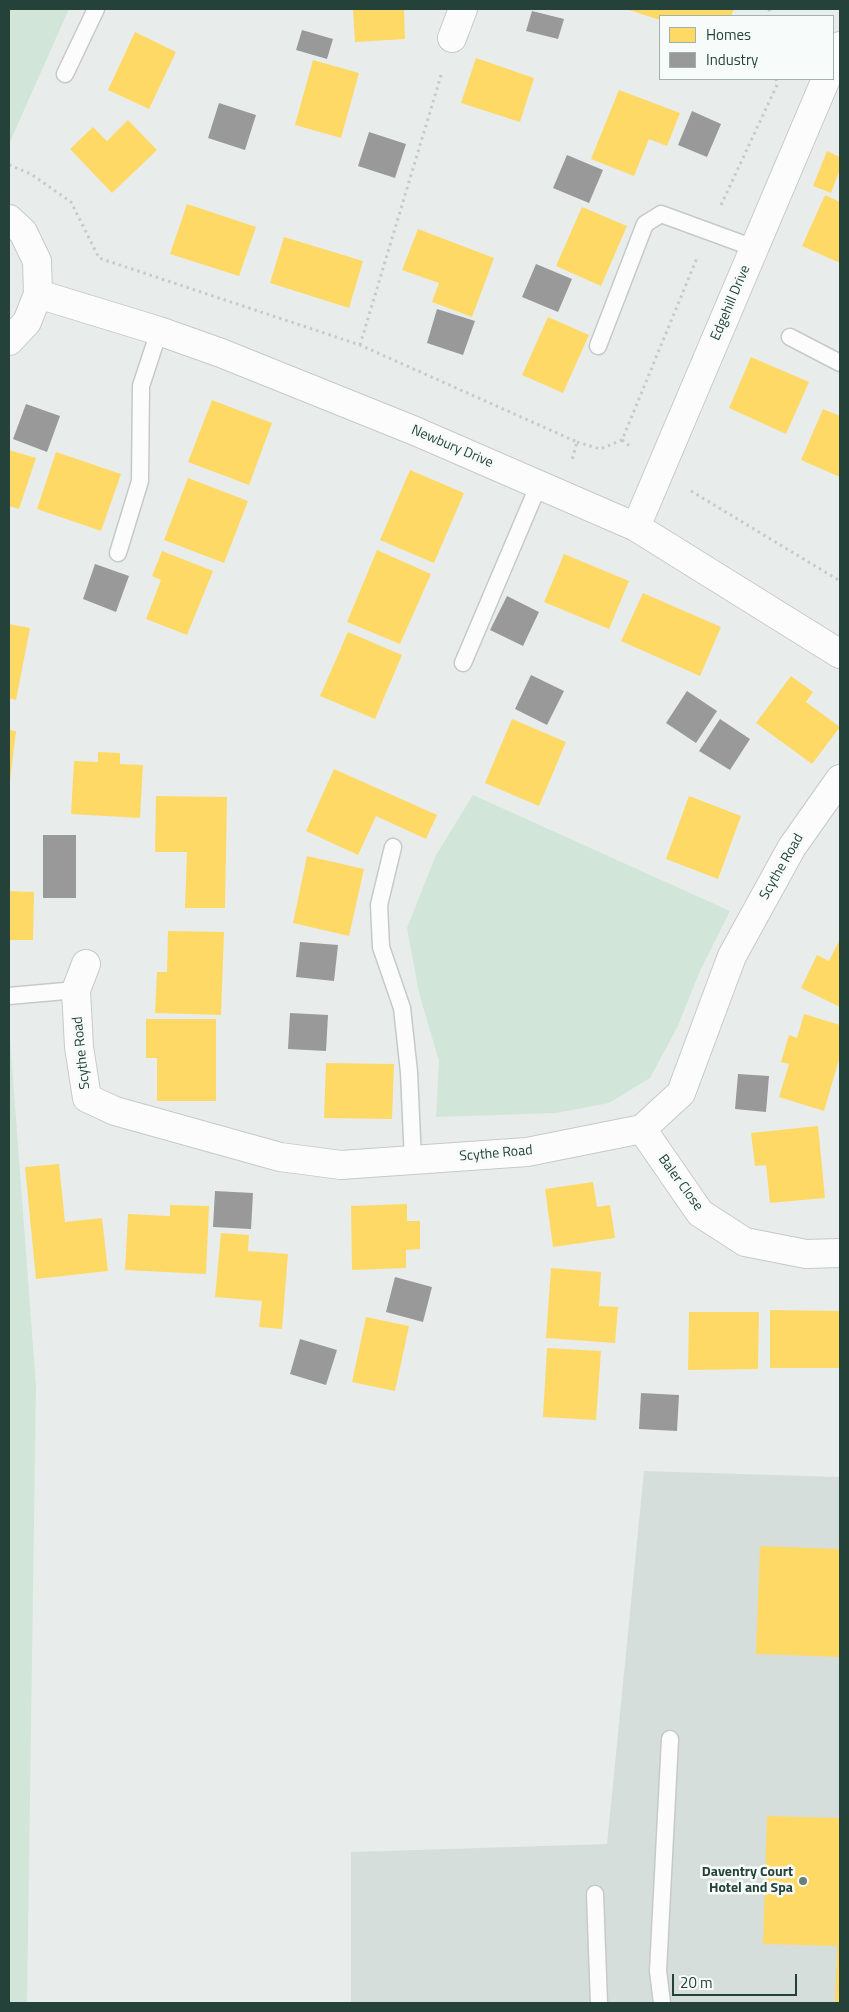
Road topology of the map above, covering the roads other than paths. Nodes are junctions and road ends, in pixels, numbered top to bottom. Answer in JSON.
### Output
{"nodes":[{"id":1,"x":96,"y":9,"type":"edge"},
{"id":2,"x":463,"y":9,"type":"edge"},
{"id":3,"x":452,"y":38,"type":"road end"},
{"id":4,"x":840,"y":46,"type":"edge"},
{"id":5,"x":834,"y":61,"type":"edge"},
{"id":6,"x":65,"y":74,"type":"dead end"},
{"id":7,"x":826,"y":80,"type":"edge"},
{"id":8,"x":9,"y":219,"type":"edge"},
{"id":9,"x":754,"y":248,"type":"junction"},
{"id":10,"x":38,"y":294,"type":"junction"},
{"id":11,"x":159,"y":331,"type":"junction"},
{"id":12,"x":790,"y":337,"type":"dead end"},
{"id":13,"x":9,"y":341,"type":"edge"},
{"id":14,"x":598,"y":346,"type":"dead end"},
{"id":15,"x":840,"y":363,"type":"edge"},
{"id":16,"x":550,"y":489,"type":"junction"},
{"id":17,"x":636,"y":528,"type":"junction"},
{"id":18,"x":118,"y":553,"type":"dead end"},
{"id":19,"x":840,"y":654,"type":"edge"},
{"id":20,"x":463,"y":663,"type":"dead end"},
{"id":21,"x":840,"y":779,"type":"edge"},
{"id":22,"x":393,"y":847,"type":"dead end"},
{"id":23,"x":86,"y":964,"type":"dead end"},
{"id":24,"x":76,"y":990,"type":"junction"},
{"id":25,"x":9,"y":996,"type":"edge"},
{"id":26,"x":642,"y":1129,"type":"junction"},
{"id":27,"x":413,"y":1161,"type":"junction"},
{"id":28,"x":840,"y":1253,"type":"edge"},
{"id":29,"x":670,"y":1739,"type":"dead end"},
{"id":30,"x":595,"y":1894,"type":"dead end"},
{"id":31,"x":599,"y":2003,"type":"edge"},
{"id":32,"x":662,"y":2003,"type":"edge"}],
"edges":[{"from":1,"to":6,"type":"lane"},
{"from":2,"to":3,"type":"street"},
{"from":4,"to":5,"type":"street"},
{"from":7,"to":9,"type":"street","name":"Edgehill Drive"},
{"from":8,"to":10,"type":"street"},
{"from":9,"to":14,"type":"lane"},
{"from":9,"to":17,"type":"street","name":"Edgehill Drive"},
{"from":10,"to":11,"type":"street","name":"Newbury Drive"},
{"from":10,"to":13,"type":"street"},
{"from":11,"to":16,"type":"street","name":"Newbury Drive"},
{"from":11,"to":18,"type":"lane"},
{"from":12,"to":15,"type":"lane"},
{"from":16,"to":17,"type":"street","name":"Newbury Drive"},
{"from":16,"to":20,"type":"lane"},
{"from":17,"to":19,"type":"street","name":"Newbury Drive"},
{"from":21,"to":26,"type":"street","name":"Scythe Road"},
{"from":22,"to":27,"type":"lane"},
{"from":23,"to":24,"type":"street","name":"Scythe Road"},
{"from":24,"to":25,"type":"lane"},
{"from":24,"to":27,"type":"street","name":"Scythe Road"},
{"from":26,"to":27,"type":"street","name":"Scythe Road"},
{"from":26,"to":28,"type":"street","name":"Baler Close"},
{"from":29,"to":32,"type":"lane"},
{"from":30,"to":31,"type":"lane"}]}
